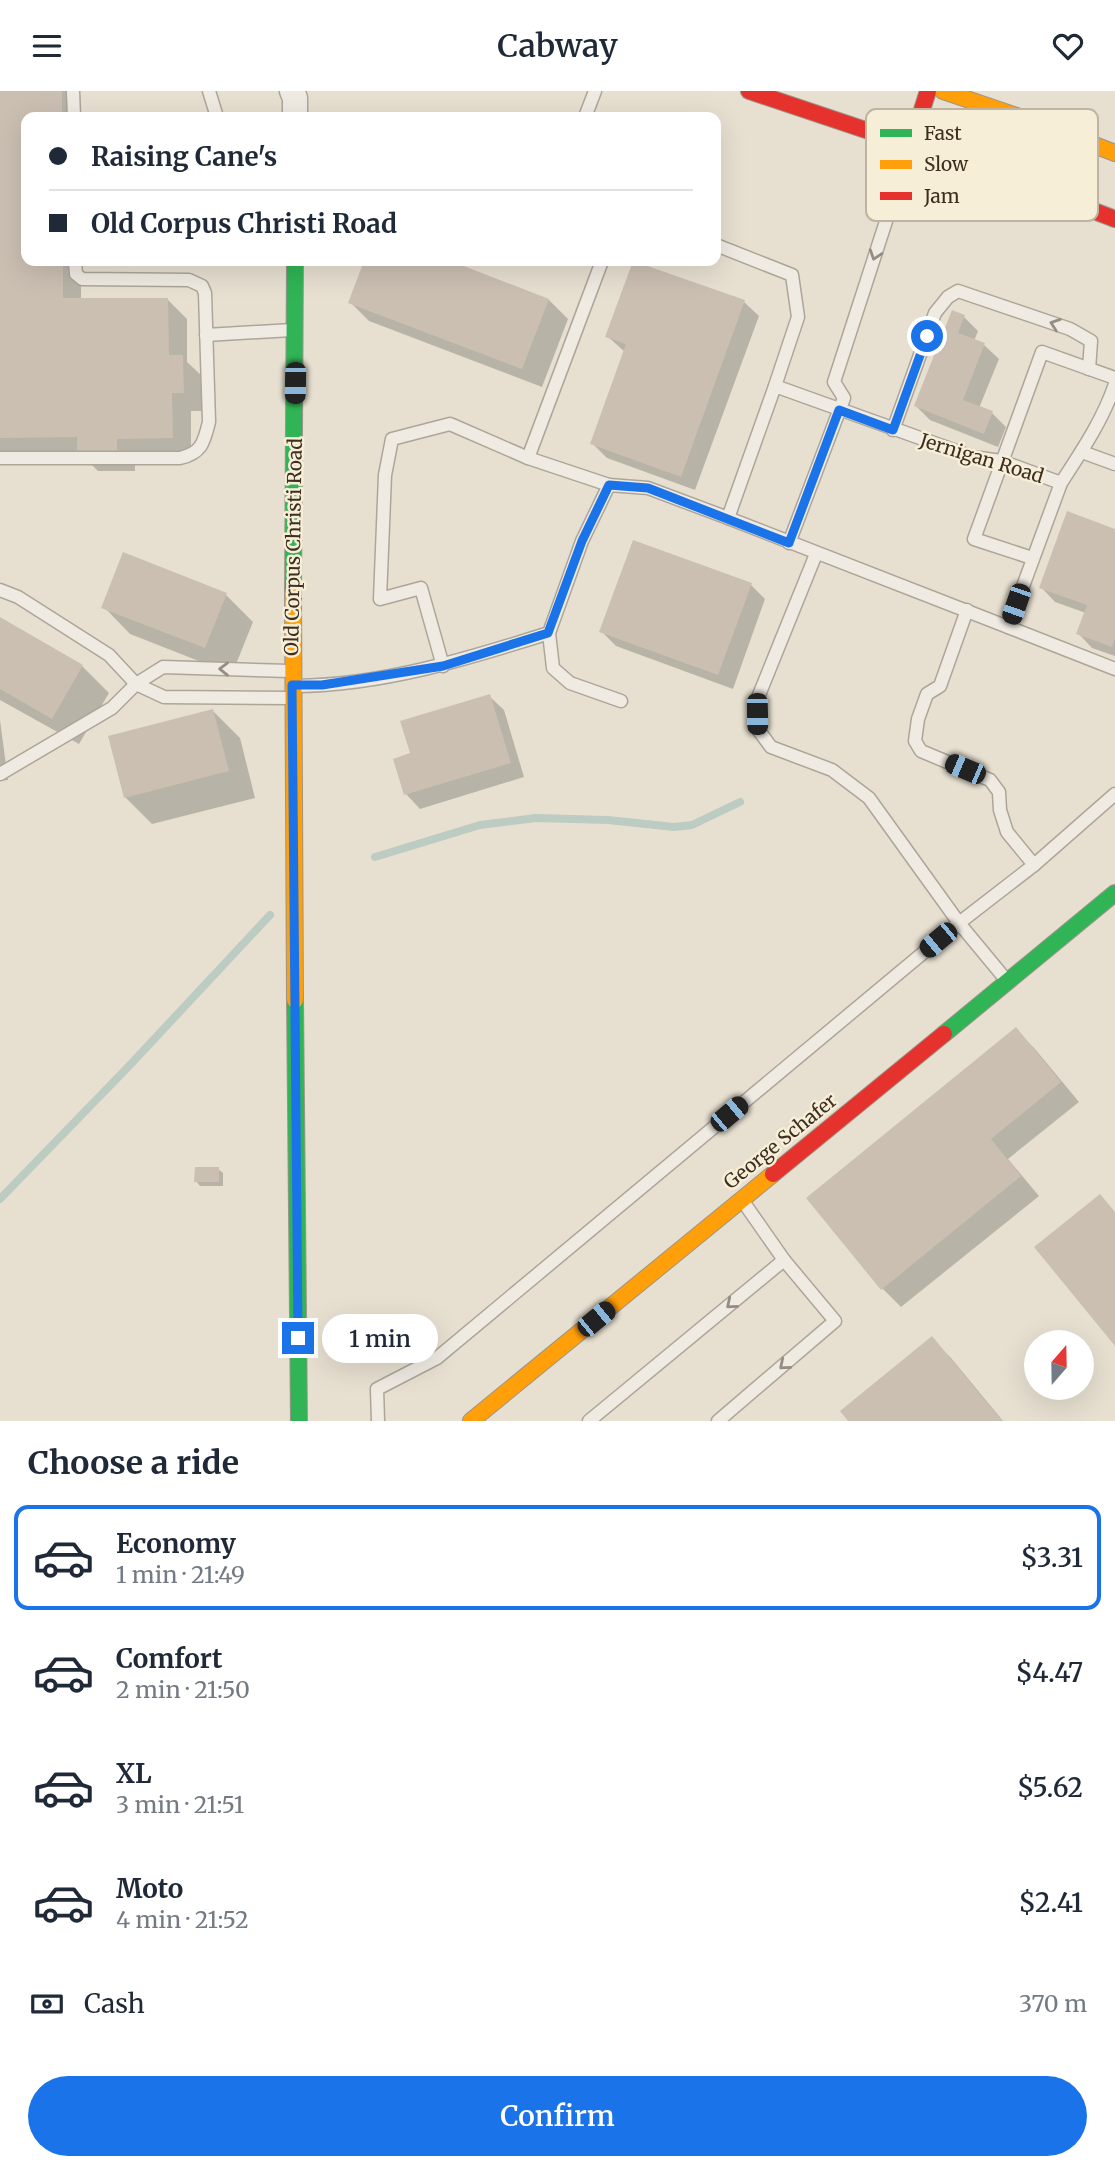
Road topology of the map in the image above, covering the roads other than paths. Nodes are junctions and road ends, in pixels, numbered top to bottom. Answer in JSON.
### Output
{"nodes":[{"id":1,"x":73,"y":91,"type":"edge"},
{"id":2,"x":209,"y":91,"type":"edge"},
{"id":3,"x":595,"y":91,"type":"edge"},
{"id":4,"x":749,"y":91,"type":"edge"},
{"id":5,"x":928,"y":91,"type":"edge"},
{"id":6,"x":943,"y":91,"type":"edge"},
{"id":7,"x":922,"y":109,"type":"edge"},
{"id":8,"x":996,"y":109,"type":"edge"},
{"id":9,"x":74,"y":112,"type":"edge"},
{"id":10,"x":215,"y":112,"type":"edge"},
{"id":11,"x":587,"y":112,"type":"edge"},
{"id":12,"x":866,"y":129,"type":"edge"},
{"id":13,"x":1098,"y":146,"type":"edge"},
{"id":14,"x":1115,"y":153,"type":"edge"},
{"id":15,"x":1098,"y":212,"type":"edge"},
{"id":16,"x":1115,"y":219,"type":"edge"},
{"id":17,"x":886,"y":221,"type":"edge"},
{"id":18,"x":721,"y":247,"type":"edge"},
{"id":19,"x":75,"y":266,"type":"edge"},
{"id":20,"x":295,"y":266,"type":"edge"},
{"id":21,"x":600,"y":266,"type":"edge"},
{"id":22,"x":295,"y":330,"type":"junction"},
{"id":23,"x":206,"y":335,"type":"junction"},
{"id":24,"x":1089,"y":369,"type":"junction"},
{"id":25,"x":1115,"y":378,"type":"edge"},
{"id":26,"x":1115,"y":384,"type":"edge"},
{"id":27,"x":775,"y":386,"type":"junction"},
{"id":28,"x":841,"y":404,"type":"junction"},
{"id":29,"x":893,"y":430,"type":"junction"},
{"id":30,"x":1082,"y":452,"type":"junction"},
{"id":31,"x":528,"y":457,"type":"junction"},
{"id":32,"x":0,"y":458,"type":"edge"},
{"id":33,"x":1001,"y":461,"type":"junction"},
{"id":34,"x":1115,"y":464,"type":"edge"},
{"id":35,"x":1061,"y":483,"type":"junction"},
{"id":36,"x":609,"y":485,"type":"junction"},
{"id":37,"x":728,"y":519,"type":"junction"},
{"id":38,"x":789,"y":543,"type":"junction"},
{"id":39,"x":816,"y":554,"type":"junction"},
{"id":40,"x":1032,"y":558,"type":"junction"},
{"id":41,"x":0,"y":590,"type":"edge"},
{"id":42,"x":967,"y":610,"type":"junction"},
{"id":43,"x":1008,"y":627,"type":"junction"},
{"id":44,"x":548,"y":633,"type":"junction"},
{"id":45,"x":443,"y":666,"type":"junction"},
{"id":46,"x":1115,"y":669,"type":"edge"},
{"id":47,"x":136,"y":684,"type":"junction"},
{"id":48,"x":292,"y":685,"type":"junction"},
{"id":49,"x":621,"y":701,"type":"dead end"},
{"id":50,"x":0,"y":773,"type":"edge"},
{"id":51,"x":1115,"y":794,"type":"edge"},
{"id":52,"x":1034,"y":865,"type":"junction"},
{"id":53,"x":1115,"y":893,"type":"edge"},
{"id":54,"x":959,"y":923,"type":"junction"},
{"id":55,"x":1007,"y":982,"type":"junction"},
{"id":56,"x":742,"y":1199,"type":"junction"},
{"id":57,"x":784,"y":1260,"type":"junction"},
{"id":58,"x":299,"y":1421,"type":"edge"},
{"id":59,"x":378,"y":1421,"type":"edge"},
{"id":60,"x":471,"y":1421,"type":"edge"},
{"id":61,"x":589,"y":1421,"type":"edge"},
{"id":62,"x":719,"y":1421,"type":"edge"}],
"edges":[{"from":1,"to":9,"type":"lane"},
{"from":2,"to":10,"type":"lane"},
{"from":3,"to":11,"type":"lane"},
{"from":4,"to":12,"type":"street"},
{"from":5,"to":7,"type":"street"},
{"from":6,"to":8,"type":"street"},
{"from":13,"to":14,"type":"street"},
{"from":15,"to":16,"type":"street"},
{"from":17,"to":28,"type":"lane","one_way":true},
{"from":18,"to":27,"type":"lane"},
{"from":19,"to":23,"type":"lane"},
{"from":20,"to":22,"type":"street","name":"Old Corpus Christi Road"},
{"from":21,"to":31,"type":"lane"},
{"from":22,"to":23,"type":"lane"},
{"from":22,"to":48,"type":"street","name":"Old Corpus Christi Road"},
{"from":23,"to":32,"type":"lane"},
{"from":24,"to":25,"type":"lane"},
{"from":24,"to":29,"type":"lane","one_way":true},
{"from":24,"to":33,"type":"lane"},
{"from":26,"to":30,"type":"lane","name":"Jernigan Road"},
{"from":27,"to":28,"type":"lane","name":"Jernigan Road"},
{"from":27,"to":37,"type":"lane"},
{"from":28,"to":29,"type":"lane","name":"Jernigan Road"},
{"from":28,"to":38,"type":"lane"},
{"from":29,"to":33,"type":"lane","name":"Jernigan Road"},
{"from":30,"to":34,"type":"lane"},
{"from":30,"to":35,"type":"lane","name":"Jernigan Road"},
{"from":31,"to":36,"type":"lane"},
{"from":31,"to":45,"type":"lane"},
{"from":33,"to":35,"type":"lane","name":"Jernigan Road"},
{"from":33,"to":40,"type":"lane"},
{"from":35,"to":40,"type":"lane"},
{"from":36,"to":37,"type":"lane"},
{"from":36,"to":44,"type":"lane"},
{"from":37,"to":38,"type":"lane"},
{"from":38,"to":39,"type":"lane"},
{"from":39,"to":42,"type":"lane"},
{"from":39,"to":54,"type":"lane"},
{"from":40,"to":43,"type":"lane"},
{"from":41,"to":47,"type":"lane"},
{"from":42,"to":43,"type":"lane"},
{"from":42,"to":52,"type":"lane"},
{"from":43,"to":46,"type":"lane"},
{"from":44,"to":45,"type":"lane"},
{"from":44,"to":49,"type":"lane"},
{"from":45,"to":48,"type":"lane"},
{"from":47,"to":48,"type":"lane"},
{"from":48,"to":47,"type":"lane","one_way":true},
{"from":47,"to":50,"type":"lane"},
{"from":48,"to":58,"type":"street","name":"Old Corpus Christi Road"},
{"from":51,"to":52,"type":"lane"},
{"from":52,"to":54,"type":"lane"},
{"from":53,"to":55,"type":"street","name":"George Schafer"},
{"from":54,"to":55,"type":"lane"},
{"from":54,"to":59,"type":"lane"},
{"from":55,"to":56,"type":"street","name":"George Schafer"},
{"from":56,"to":57,"type":"lane"},
{"from":56,"to":60,"type":"street","name":"George Schafer"},
{"from":57,"to":61,"type":"lane","one_way":true},
{"from":57,"to":62,"type":"lane","one_way":true}]}
